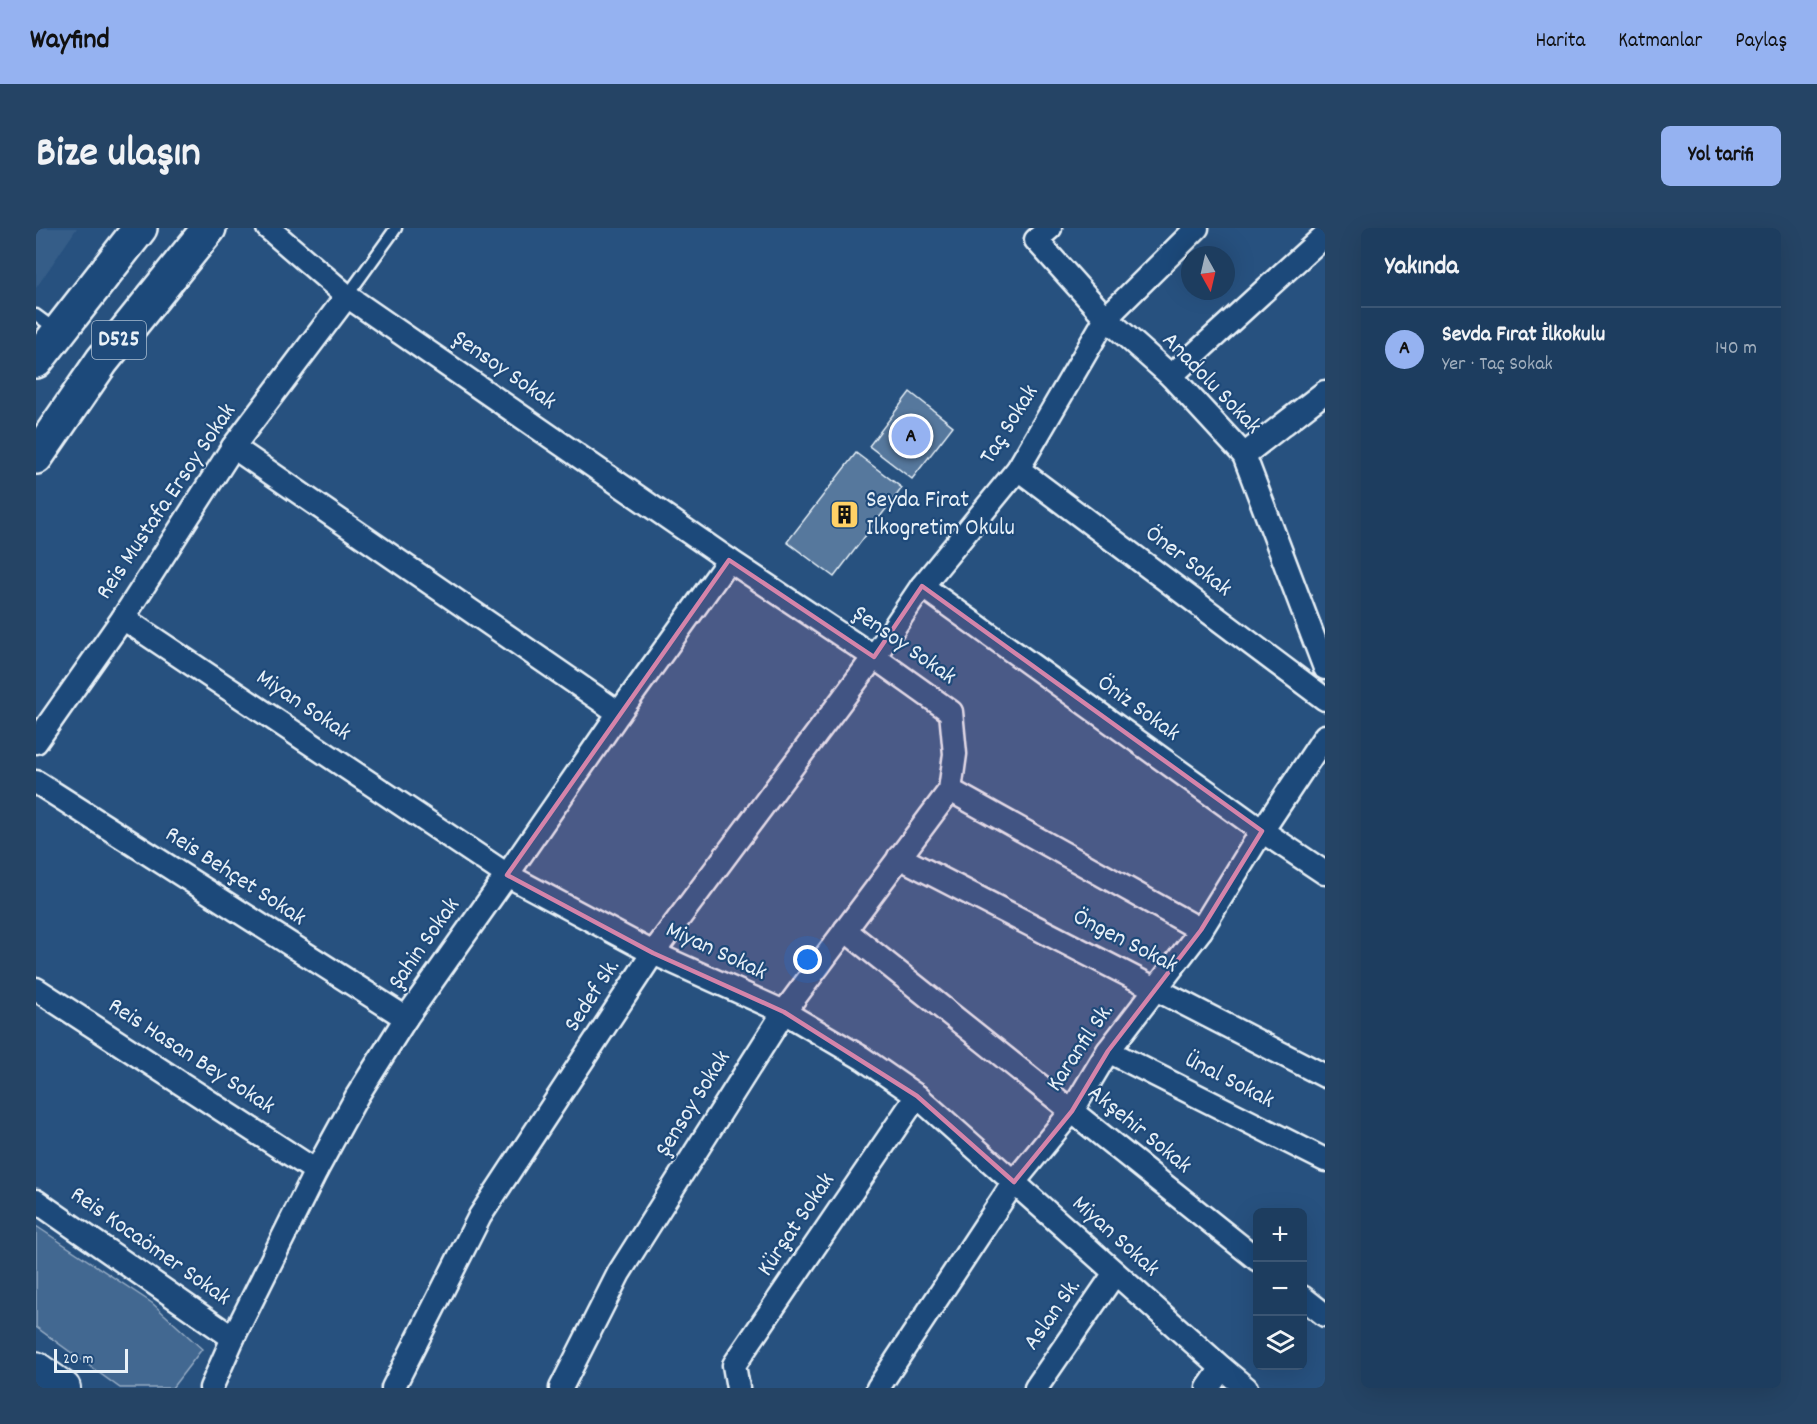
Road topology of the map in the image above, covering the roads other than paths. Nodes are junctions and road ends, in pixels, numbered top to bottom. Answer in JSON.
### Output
{"nodes":[{"id":1,"x":140,"y":228,"type":"edge"},
{"id":2,"x":208,"y":228,"type":"edge"},
{"id":3,"x":268,"y":228,"type":"edge"},
{"id":4,"x":396,"y":228,"type":"edge"},
{"id":5,"x":1197,"y":228,"type":"edge"},
{"id":6,"x":1043,"y":234,"type":"edge"},
{"id":7,"x":1325,"y":235,"type":"edge"},
{"id":8,"x":347,"y":296,"type":"junction"},
{"id":9,"x":1106,"y":318,"type":"junction"},
{"id":10,"x":47,"y":324,"type":"edge"},
{"id":11,"x":36,"y":361,"type":"edge"},
{"id":12,"x":1171,"y":376,"type":"junction"},
{"id":13,"x":1325,"y":392,"type":"edge"},
{"id":14,"x":232,"y":447,"type":"junction"},
{"id":15,"x":1244,"y":455,"type":"junction"},
{"id":16,"x":36,"y":457,"type":"edge"},
{"id":17,"x":1018,"y":469,"type":"junction"},
{"id":18,"x":729,"y":560,"type":"junction"},
{"id":19,"x":922,"y":586,"type":"junction"},
{"id":20,"x":123,"y":618,"type":"junction"},
{"id":21,"x":874,"y":657,"type":"junction"},
{"id":22,"x":1325,"y":668,"type":"edge"},
{"id":23,"x":1325,"y":699,"type":"edge"},
{"id":24,"x":619,"y":713,"type":"junction"},
{"id":25,"x":1325,"y":736,"type":"edge"},
{"id":26,"x":36,"y":742,"type":"edge"},
{"id":27,"x":36,"y":782,"type":"edge"},
{"id":28,"x":950,"y":790,"type":"junction"},
{"id":29,"x":1262,"y":831,"type":"junction"},
{"id":30,"x":899,"y":857,"type":"junction"},
{"id":31,"x":1325,"y":873,"type":"edge"},
{"id":32,"x":507,"y":875,"type":"junction"},
{"id":33,"x":845,"y":930,"type":"junction"},
{"id":34,"x":1201,"y":930,"type":"junction"},
{"id":35,"x":653,"y":953,"type":"junction"},
{"id":36,"x":36,"y":989,"type":"edge"},
{"id":37,"x":1157,"y":989,"type":"junction"},
{"id":38,"x":784,"y":1012,"type":"junction"},
{"id":39,"x":406,"y":1018,"type":"junction"},
{"id":40,"x":1108,"y":1051,"type":"junction"},
{"id":41,"x":1325,"y":1076,"type":"edge"},
{"id":42,"x":917,"y":1096,"type":"junction"},
{"id":43,"x":1072,"y":1111,"type":"junction"},
{"id":44,"x":1325,"y":1160,"type":"edge"},
{"id":45,"x":316,"y":1171,"type":"junction"},
{"id":46,"x":1014,"y":1182,"type":"junction"},
{"id":47,"x":36,"y":1201,"type":"edge"},
{"id":48,"x":1253,"y":1257,"type":"edge"},
{"id":49,"x":1115,"y":1273,"type":"junction"},
{"id":50,"x":1307,"y":1301,"type":"edge"},
{"id":51,"x":1325,"y":1315,"type":"edge"},
{"id":52,"x":233,"y":1338,"type":"junction"},
{"id":53,"x":36,"y":1368,"type":"edge"},
{"id":54,"x":1222,"y":1368,"type":"junction"},
{"id":55,"x":64,"y":1388,"type":"edge"},
{"id":56,"x":211,"y":1388,"type":"edge"},
{"id":57,"x":393,"y":1388,"type":"edge"},
{"id":58,"x":561,"y":1388,"type":"edge"},
{"id":59,"x":738,"y":1388,"type":"edge"},
{"id":60,"x":878,"y":1388,"type":"edge"},
{"id":61,"x":1036,"y":1388,"type":"edge"},
{"id":62,"x":1208,"y":1388,"type":"edge"},
{"id":63,"x":1246,"y":1388,"type":"edge"}],
"edges":[{"from":1,"to":10,"type":"highway","number":"D525"},
{"from":2,"to":16,"type":"highway","number":"D525"},
{"from":3,"to":8,"type":"street","name":"Şensoy Sokak"},
{"from":4,"to":8,"type":"lane"},
{"from":5,"to":9,"type":"street","name":"Taç Sokak"},
{"from":6,"to":9,"type":"street","name":"Anadolu Sokak"},
{"from":7,"to":12,"type":"street"},
{"from":8,"to":14,"type":"street","name":"Reis Mustafa Ersoy Sokak"},
{"from":8,"to":18,"type":"street","name":"Şensoy Sokak"},
{"from":9,"to":12,"type":"street","name":"Anadolu Sokak"},
{"from":9,"to":17,"type":"street","name":"Taç Sokak"},
{"from":10,"to":11,"type":"highway","number":"D525"},
{"from":12,"to":15,"type":"street","name":"Anadolu Sokak"},
{"from":13,"to":15,"type":"street"},
{"from":14,"to":20,"type":"street","name":"Reis Mustafa Ersoy Sokak"},
{"from":14,"to":24,"type":"street"},
{"from":15,"to":22,"type":"street","name":"Anadolu Sokak"},
{"from":17,"to":19,"type":"street","name":"Taç Sokak"},
{"from":17,"to":23,"type":"street","name":"Öner Sokak"},
{"from":18,"to":21,"type":"street","name":"Şensoy Sokak"},
{"from":18,"to":24,"type":"street","name":"Şahin Sokak"},
{"from":19,"to":21,"type":"street","name":"Taç Sokak"},
{"from":19,"to":29,"type":"street","name":"Öniz Sokak"},
{"from":20,"to":26,"type":"street","name":"Reis Mustafa Ersoy Sokak"},
{"from":20,"to":32,"type":"street","name":"Miyan Sokak"},
{"from":21,"to":28,"type":"street","name":"Şensoy Sokak"},
{"from":21,"to":35,"type":"street","name":"Sedef Sk."},
{"from":24,"to":32,"type":"street","name":"Şahin Sokak"},
{"from":25,"to":29,"type":"street","name":"Karanfil Sk."},
{"from":27,"to":39,"type":"street","name":"Reis Behçet Sokak"},
{"from":28,"to":30,"type":"street","name":"Şensoy Sokak"},
{"from":28,"to":34,"type":"street"},
{"from":29,"to":31,"type":"street","name":"Öniz Sokak"},
{"from":29,"to":34,"type":"street","name":"Karanfil Sk."},
{"from":30,"to":33,"type":"street","name":"Şensoy Sokak"},
{"from":30,"to":37,"type":"street","name":"Öngen Sokak"},
{"from":32,"to":35,"type":"street","name":"Miyan Sokak"},
{"from":32,"to":39,"type":"street","name":"Şahin Sokak"},
{"from":33,"to":38,"type":"street","name":"Şensoy Sokak"},
{"from":33,"to":43,"type":"street","name":"Akşehir Sokak"},
{"from":34,"to":37,"type":"street","name":"Karanfil Sk."},
{"from":35,"to":38,"type":"street","name":"Miyan Sokak"},
{"from":35,"to":57,"type":"street","name":"Sedef Sk."},
{"from":36,"to":45,"type":"street","name":"Reis Hasan Bey Sokak"},
{"from":37,"to":40,"type":"street","name":"Karanfil Sk."},
{"from":37,"to":41,"type":"street","name":"Öngen Sokak"},
{"from":38,"to":42,"type":"street","name":"Miyan Sokak"},
{"from":38,"to":58,"type":"street","name":"Şensoy Sokak"},
{"from":39,"to":45,"type":"street","name":"Şahin Sokak"},
{"from":40,"to":43,"type":"street","name":"Karanfil Sk."},
{"from":40,"to":44,"type":"street","name":"Ünal Sokak"},
{"from":42,"to":46,"type":"street","name":"Miyan Sokak"},
{"from":42,"to":59,"type":"street","name":"Kürşat Sokak"},
{"from":43,"to":46,"type":"street","name":"Karanfil Sk."},
{"from":43,"to":48,"type":"street","name":"Akşehir Sokak"},
{"from":45,"to":52,"type":"street","name":"Şahin Sokak"},
{"from":46,"to":49,"type":"street","name":"Miyan Sokak"},
{"from":46,"to":60,"type":"street","name":"Karanfil Sk."},
{"from":47,"to":52,"type":"street","name":"Reis Kocaömer Sokak"},
{"from":49,"to":54,"type":"street","name":"Miyan Sokak"},
{"from":49,"to":61,"type":"street","name":"Aslan Sk."},
{"from":50,"to":51,"type":"street"},
{"from":52,"to":56,"type":"street","name":"Şahin Sokak"},
{"from":53,"to":55,"type":"main road"},
{"from":54,"to":62,"type":"street"},
{"from":54,"to":63,"type":"street","name":"Miyan Sokak"}]}
